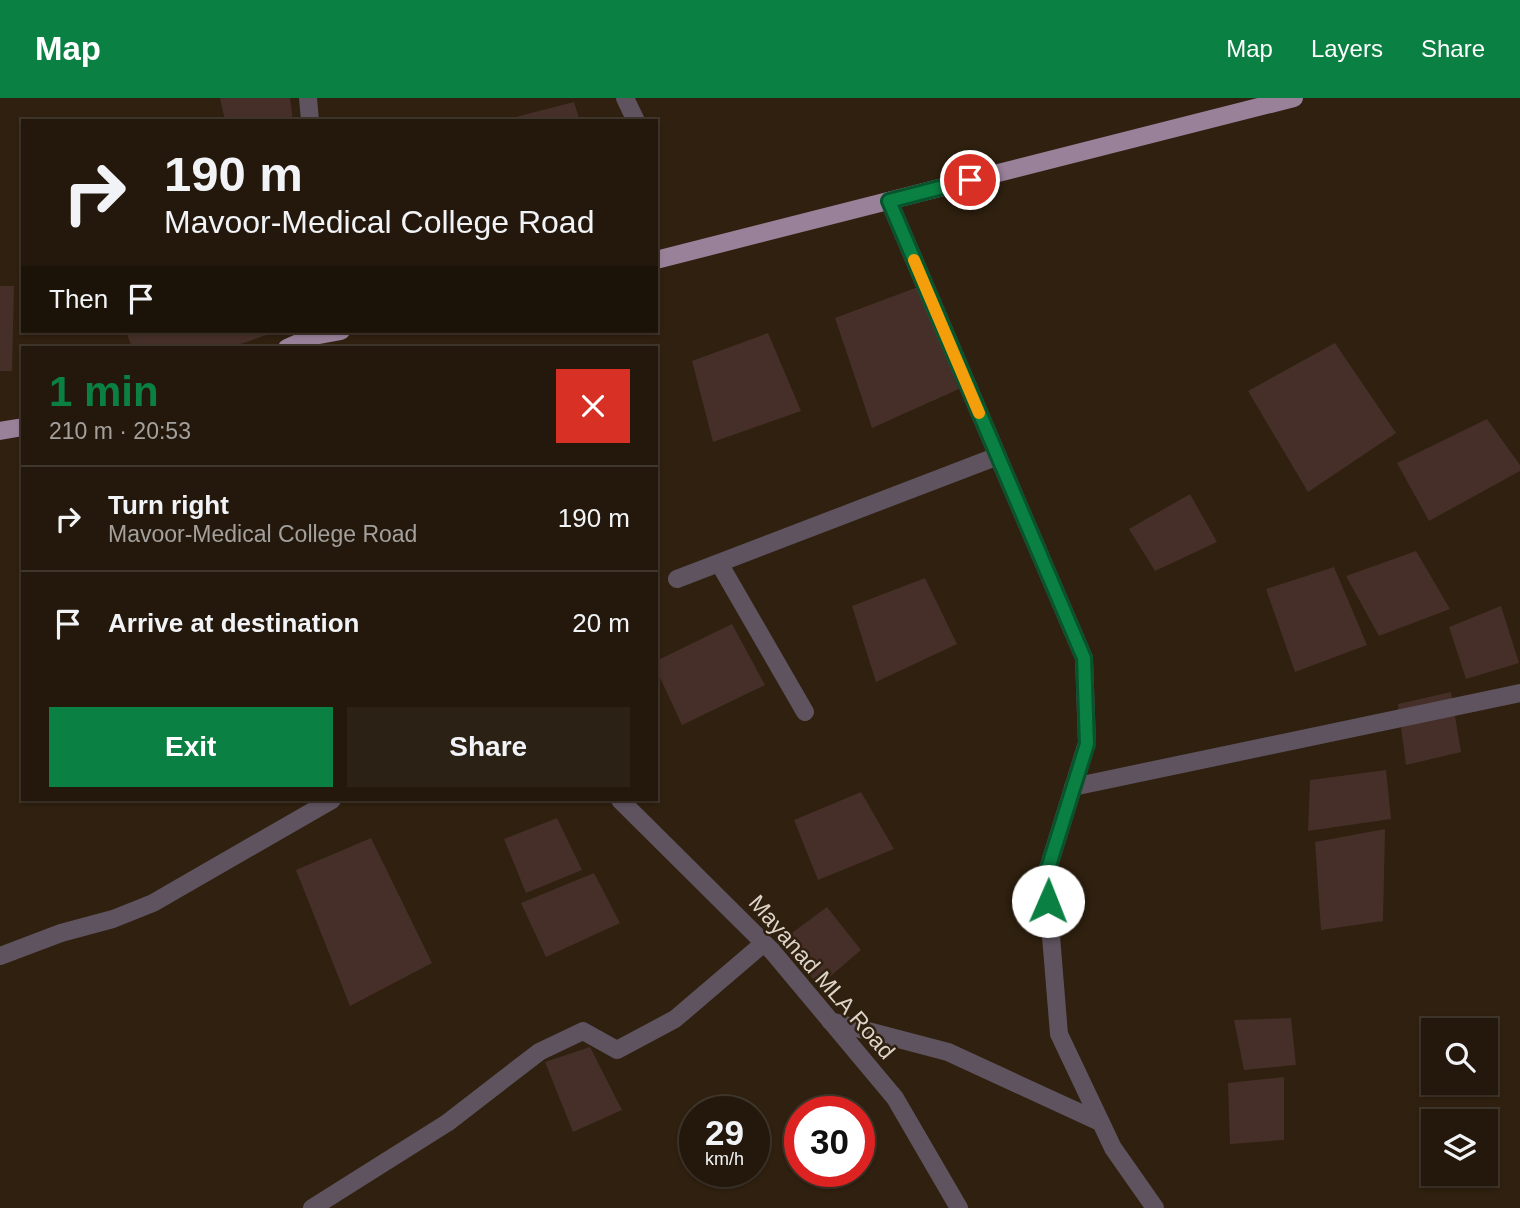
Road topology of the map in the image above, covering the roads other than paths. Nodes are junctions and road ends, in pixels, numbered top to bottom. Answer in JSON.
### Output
{"nodes":[{"id":1,"x":308,"y":98,"type":"edge"},
{"id":2,"x":625,"y":98,"type":"edge"},
{"id":3,"x":1294,"y":98,"type":"edge"},
{"id":4,"x":310,"y":119,"type":"edge"},
{"id":5,"x":635,"y":119,"type":"edge"},
{"id":6,"x":889,"y":201,"type":"junction"},
{"id":7,"x":658,"y":259,"type":"edge"},
{"id":8,"x":336,"y":333,"type":"edge"},
{"id":9,"x":316,"y":342,"type":"edge"},
{"id":10,"x":297,"y":346,"type":"edge"},
{"id":11,"x":21,"y":428,"type":"edge"},
{"id":12,"x":0,"y":431,"type":"edge"},
{"id":13,"x":998,"y":456,"type":"junction"},
{"id":14,"x":719,"y":563,"type":"junction"},
{"id":15,"x":677,"y":579,"type":"dead end"},
{"id":16,"x":1520,"y":693,"type":"edge"},
{"id":17,"x":805,"y":712,"type":"dead end"},
{"id":18,"x":1073,"y":787,"type":"junction"},
{"id":19,"x":330,"y":801,"type":"edge"},
{"id":20,"x":621,"y":801,"type":"edge"},
{"id":21,"x":764,"y":943,"type":"junction"},
{"id":22,"x":0,"y":956,"type":"edge"},
{"id":23,"x":830,"y":1021,"type":"junction"},
{"id":24,"x":1100,"y":1122,"type":"junction"},
{"id":25,"x":312,"y":1208,"type":"edge"},
{"id":26,"x":959,"y":1208,"type":"edge"},
{"id":27,"x":1155,"y":1208,"type":"edge"}],
"edges":[{"from":1,"to":4,"type":"street"},
{"from":2,"to":5,"type":"street"},
{"from":3,"to":6,"type":"main road"},
{"from":6,"to":7,"type":"main road"},
{"from":6,"to":13,"type":"street"},
{"from":8,"to":9,"type":"main road"},
{"from":9,"to":10,"type":"main road"},
{"from":11,"to":12,"type":"main road"},
{"from":13,"to":14,"type":"street"},
{"from":13,"to":18,"type":"street"},
{"from":14,"to":15,"type":"street"},
{"from":14,"to":17,"type":"street"},
{"from":16,"to":18,"type":"street"},
{"from":18,"to":24,"type":"street"},
{"from":19,"to":22,"type":"street"},
{"from":20,"to":21,"type":"street","name":"Mayanad MLA Road"},
{"from":21,"to":23,"type":"street","name":"Mayanad MLA Road"},
{"from":21,"to":25,"type":"street"},
{"from":23,"to":24,"type":"street"},
{"from":23,"to":26,"type":"street","name":"Mayanad MLA Road"},
{"from":24,"to":27,"type":"street"}]}
